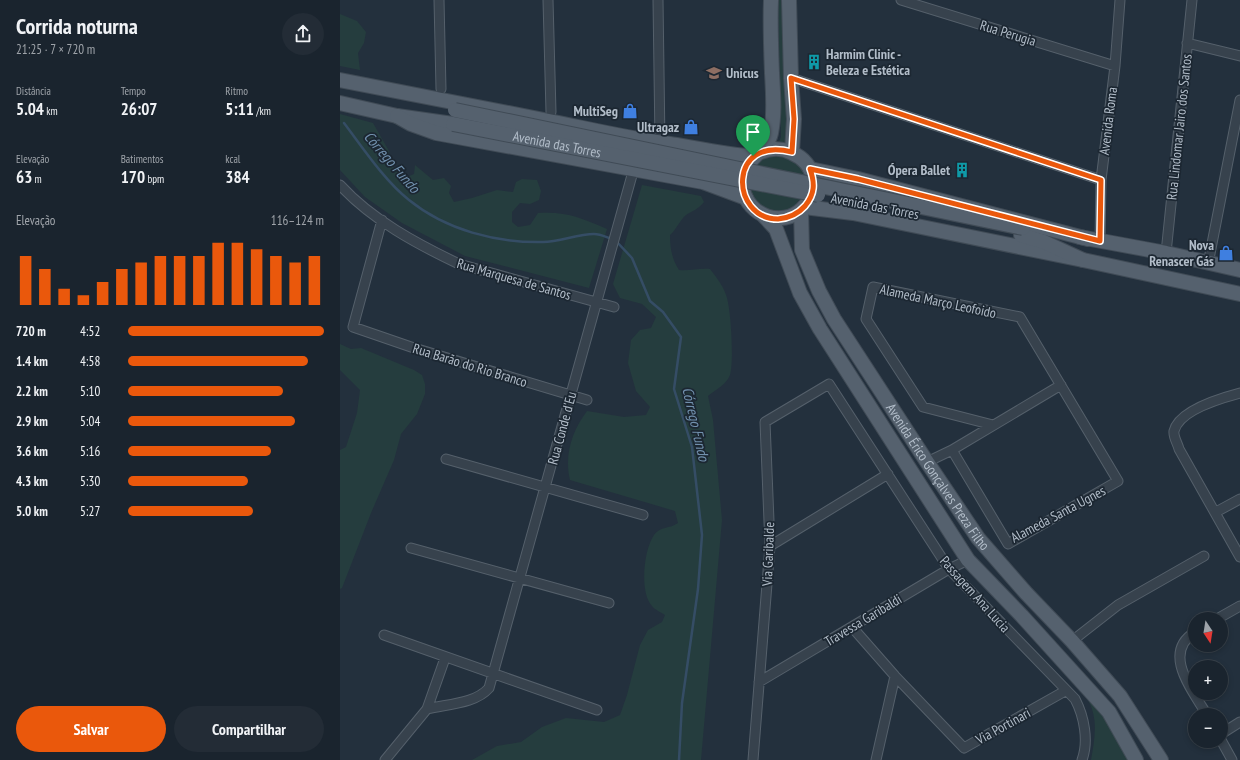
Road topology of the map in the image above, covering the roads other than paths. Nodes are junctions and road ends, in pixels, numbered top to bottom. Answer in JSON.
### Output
{"nodes":[{"id":1,"x":439,"y":0,"type":"edge"},
{"id":2,"x":548,"y":0,"type":"edge"},
{"id":3,"x":658,"y":0,"type":"edge"},
{"id":4,"x":771,"y":0,"type":"edge"},
{"id":5,"x":789,"y":0,"type":"edge"},
{"id":6,"x":901,"y":0,"type":"edge"},
{"id":7,"x":1120,"y":0,"type":"edge"},
{"id":8,"x":1192,"y":0,"type":"edge"},
{"id":9,"x":1187,"y":43,"type":"junction"},
{"id":10,"x":1240,"y":56,"type":"edge"},
{"id":11,"x":1115,"y":66,"type":"junction"},
{"id":12,"x":791,"y":78,"type":"junction"},
{"id":13,"x":340,"y":80,"type":"edge"},
{"id":14,"x":340,"y":83,"type":"edge"},
{"id":15,"x":441,"y":89,"type":"dead end"},
{"id":16,"x":1240,"y":100,"type":"edge"},
{"id":17,"x":340,"y":103,"type":"edge"},
{"id":18,"x":552,"y":112,"type":"dead end"},
{"id":19,"x":397,"y":116,"type":"junction"},
{"id":20,"x":454,"y":117,"type":"junction"},
{"id":21,"x":660,"y":143,"type":"junction"},
{"id":22,"x":792,"y":152,"type":"junction"},
{"id":23,"x":753,"y":156,"type":"junction"},
{"id":24,"x":807,"y":165,"type":"junction"},
{"id":25,"x":634,"y":168,"type":"junction"},
{"id":26,"x":1101,"y":180,"type":"junction"},
{"id":27,"x":340,"y":185,"type":"edge"},
{"id":28,"x":748,"y":202,"type":"junction"},
{"id":29,"x":803,"y":209,"type":"junction"},
{"id":30,"x":764,"y":216,"type":"junction"},
{"id":31,"x":382,"y":220,"type":"junction"},
{"id":32,"x":1022,"y":232,"type":"junction"},
{"id":33,"x":1094,"y":240,"type":"junction"},
{"id":34,"x":1166,"y":253,"type":"junction"},
{"id":35,"x":1083,"y":260,"type":"junction"},
{"id":36,"x":1208,"y":264,"type":"junction"},
{"id":37,"x":1240,"y":270,"type":"edge"},
{"id":38,"x":1199,"y":285,"type":"junction"},
{"id":39,"x":1240,"y":290,"type":"edge"},
{"id":40,"x":1240,"y":294,"type":"edge"},
{"id":41,"x":597,"y":303,"type":"junction"},
{"id":42,"x":614,"y":307,"type":"dead end"},
{"id":43,"x":829,"y":384,"type":"joint"},
{"id":44,"x":1062,"y":386,"type":"junction"},
{"id":45,"x":1240,"y":393,"type":"edge"},
{"id":46,"x":571,"y":395,"type":"junction"},
{"id":47,"x":587,"y":400,"type":"dead end"},
{"id":48,"x":993,"y":425,"type":"junction"},
{"id":49,"x":952,"y":450,"type":"junction"},
{"id":50,"x":446,"y":459,"type":"dead end"},
{"id":51,"x":927,"y":462,"type":"junction"},
{"id":52,"x":888,"y":474,"type":"junction"},
{"id":53,"x":546,"y":487,"type":"junction"},
{"id":54,"x":1240,"y":499,"type":"edge"},
{"id":55,"x":1216,"y":512,"type":"junction"},
{"id":56,"x":643,"y":515,"type":"dead end"},
{"id":57,"x":770,"y":546,"type":"junction"},
{"id":58,"x":411,"y":548,"type":"dead end"},
{"id":59,"x":1204,"y":556,"type":"dead end"},
{"id":60,"x":1240,"y":557,"type":"edge"},
{"id":61,"x":968,"y":560,"type":"junction"},
{"id":62,"x":949,"y":569,"type":"junction"},
{"id":63,"x":520,"y":579,"type":"junction"},
{"id":64,"x":1026,"y":593,"type":"junction"},
{"id":65,"x":609,"y":603,"type":"dead end"},
{"id":66,"x":1011,"y":604,"type":"junction"},
{"id":67,"x":1240,"y":606,"type":"edge"},
{"id":68,"x":1228,"y":613,"type":"edge"},
{"id":69,"x":852,"y":627,"type":"junction"},
{"id":70,"x":384,"y":635,"type":"dead end"},
{"id":71,"x":1188,"y":638,"type":"edge"},
{"id":72,"x":1072,"y":641,"type":"junction"},
{"id":73,"x":444,"y":661,"type":"dead end"},
{"id":74,"x":493,"y":674,"type":"junction"},
{"id":75,"x":895,"y":676,"type":"junction"},
{"id":76,"x":759,"y":682,"type":"junction"},
{"id":77,"x":1065,"y":690,"type":"junction"},
{"id":78,"x":1202,"y":708,"type":"edge"},
{"id":79,"x":427,"y":709,"type":"junction"},
{"id":80,"x":597,"y":710,"type":"dead end"},
{"id":81,"x":1240,"y":722,"type":"edge"},
{"id":82,"x":1117,"y":724,"type":"junction"},
{"id":83,"x":1228,"y":730,"type":"edge"},
{"id":84,"x":1225,"y":748,"type":"edge"},
{"id":85,"x":385,"y":760,"type":"edge"},
{"id":86,"x":753,"y":760,"type":"edge"},
{"id":87,"x":876,"y":760,"type":"edge"},
{"id":88,"x":1082,"y":760,"type":"edge"},
{"id":89,"x":1136,"y":760,"type":"edge"},
{"id":90,"x":1161,"y":760,"type":"edge"},
{"id":91,"x":1232,"y":760,"type":"edge"}],
"edges":[{"from":1,"to":15,"type":"street"},
{"from":2,"to":18,"type":"street"},
{"from":3,"to":21,"type":"street"},
{"from":4,"to":23,"type":"main road"},
{"from":5,"to":12,"type":"main road"},
{"from":6,"to":11,"type":"street","name":"Rua Perugia"},
{"from":7,"to":11,"type":"street","name":"Avenida Roma"},
{"from":8,"to":9,"type":"street","name":"Rua Lindomar Jairo dos Santos"},
{"from":9,"to":10,"type":"street"},
{"from":9,"to":34,"type":"street","name":"Rua Lindomar Jairo dos Santos"},
{"from":11,"to":26,"type":"street","name":"Avenida Roma"},
{"from":12,"to":22,"type":"main road"},
{"from":12,"to":26,"type":"street"},
{"from":13,"to":21,"type":"main road"},
{"from":14,"to":20,"type":"main road","name":"Avenida das Torres"},
{"from":16,"to":36,"type":"street"},
{"from":17,"to":19,"type":"main road","name":"Avenida das Torres"},
{"from":19,"to":20,"type":"main road","name":"Avenida das Torres"},
{"from":19,"to":25,"type":"main road"},
{"from":20,"to":32,"type":"main road","name":"Avenida das Torres","bridge":true},
{"from":21,"to":23,"type":"main road"},
{"from":22,"to":23,"type":"main road"},
{"from":22,"to":24,"type":"main road"},
{"from":23,"to":28,"type":"main road"},
{"from":24,"to":29,"type":"main road"},
{"from":24,"to":33,"type":"main road"},
{"from":25,"to":28,"type":"main road"},
{"from":25,"to":41,"type":"street","name":"Rua Conde d'Eu"},
{"from":26,"to":33,"type":"street","name":"Avenida Roma"},
{"from":27,"to":31,"type":"street","name":"Rua Marquesa de Santos"},
{"from":28,"to":30,"type":"main road"},
{"from":29,"to":30,"type":"main road"},
{"from":29,"to":35,"type":"main road"},
{"from":29,"to":51,"type":"main road","name":"Avenida Érico Gonçalves Preza Filho"},
{"from":30,"to":61,"type":"main road","name":"Avenida Érico Gonçalves Preza Filho"},
{"from":31,"to":41,"type":"street","name":"Rua Marquesa de Santos"},
{"from":31,"to":46,"type":"street","name":"Rua Barão do Rio Branco"},
{"from":32,"to":33,"type":"main road","name":"Avenida das Torres"},
{"from":32,"to":35,"type":"main road","name":"Avenida das Torres"},
{"from":33,"to":34,"type":"main road","name":"Avenida das Torres"},
{"from":34,"to":36,"type":"main road","name":"Avenida das Torres"},
{"from":35,"to":38,"type":"main road","name":"Avenida das Torres"},
{"from":36,"to":37,"type":"main road","name":"Avenida das Torres"},
{"from":38,"to":39,"type":"main road"},
{"from":38,"to":40,"type":"main road","name":"Avenida das Torres"},
{"from":41,"to":42,"type":"street","name":"Rua Marquesa de Santos"},
{"from":41,"to":46,"type":"street","name":"Rua Conde d'Eu"},
{"from":43,"to":52,"type":"street","name":"Passagem Ana Lucia"},
{"from":43,"to":57,"type":"street","name":"Via Garibalde"},
{"from":44,"to":48,"type":"street"},
{"from":44,"to":48,"type":"street","name":"Alameda Março Leofoido"},
{"from":44,"to":49,"type":"street","name":"Alameda Santa Ugnes"},
{"from":45,"to":55,"type":"street"},
{"from":46,"to":47,"type":"street","name":"Rua Barão do Rio Branco"},
{"from":46,"to":53,"type":"street","name":"Rua Conde d'Eu"},
{"from":48,"to":49,"type":"street"},
{"from":49,"to":51,"type":"street"},
{"from":50,"to":53,"type":"street"},
{"from":51,"to":64,"type":"main road","name":"Avenida Érico Gonçalves Preza Filho"},
{"from":52,"to":57,"type":"street"},
{"from":52,"to":62,"type":"street","name":"Passagem Ana Lucia"},
{"from":53,"to":56,"type":"street"},
{"from":53,"to":63,"type":"street","name":"Rua Conde d'Eu"},
{"from":54,"to":55,"type":"street"},
{"from":55,"to":60,"type":"street"},
{"from":57,"to":76,"type":"street","name":"Via Garibalde"},
{"from":58,"to":63,"type":"street"},
{"from":59,"to":72,"type":"street"},
{"from":61,"to":62,"type":"street","name":"Travessa Garibaldi"},
{"from":61,"to":66,"type":"main road","name":"Avenida Érico Gonçalves Preza Filho"},
{"from":62,"to":69,"type":"street","name":"Travessa Garibaldi"},
{"from":62,"to":77,"type":"street","name":"Passagem Ana Lucia"},
{"from":63,"to":65,"type":"street"},
{"from":63,"to":74,"type":"street","name":"Rua Conde d'Eu"},
{"from":64,"to":66,"type":"main road"},
{"from":64,"to":72,"type":"main road","name":"Avenida Érico Gonçalves Preza Filho"},
{"from":66,"to":82,"type":"main road","name":"Avenida Érico Gonçalves Preza Filho"},
{"from":67,"to":68,"type":"street"},
{"from":69,"to":75,"type":"street"},
{"from":69,"to":76,"type":"street","name":"Travessa Garibaldi"},
{"from":70,"to":74,"type":"street"},
{"from":71,"to":78,"type":"street"},
{"from":72,"to":90,"type":"main road","name":"Avenida Érico Gonçalves Preza Filho"},
{"from":73,"to":79,"type":"street"},
{"from":74,"to":79,"type":"street","name":"Rua Conde d'Eu"},
{"from":74,"to":80,"type":"street"},
{"from":75,"to":77,"type":"street","name":"Via Portinari"},
{"from":75,"to":87,"type":"street"},
{"from":76,"to":86,"type":"street","name":"Via Garibalde"},
{"from":77,"to":88,"type":"street","name":"Passagem Ana Lucia"},
{"from":79,"to":85,"type":"street"},
{"from":81,"to":83,"type":"street"},
{"from":82,"to":89,"type":"main road","name":"Avenida Érico Gonçalves Preza Filho"},
{"from":82,"to":90,"type":"main road"},
{"from":84,"to":91,"type":"street"}]}
